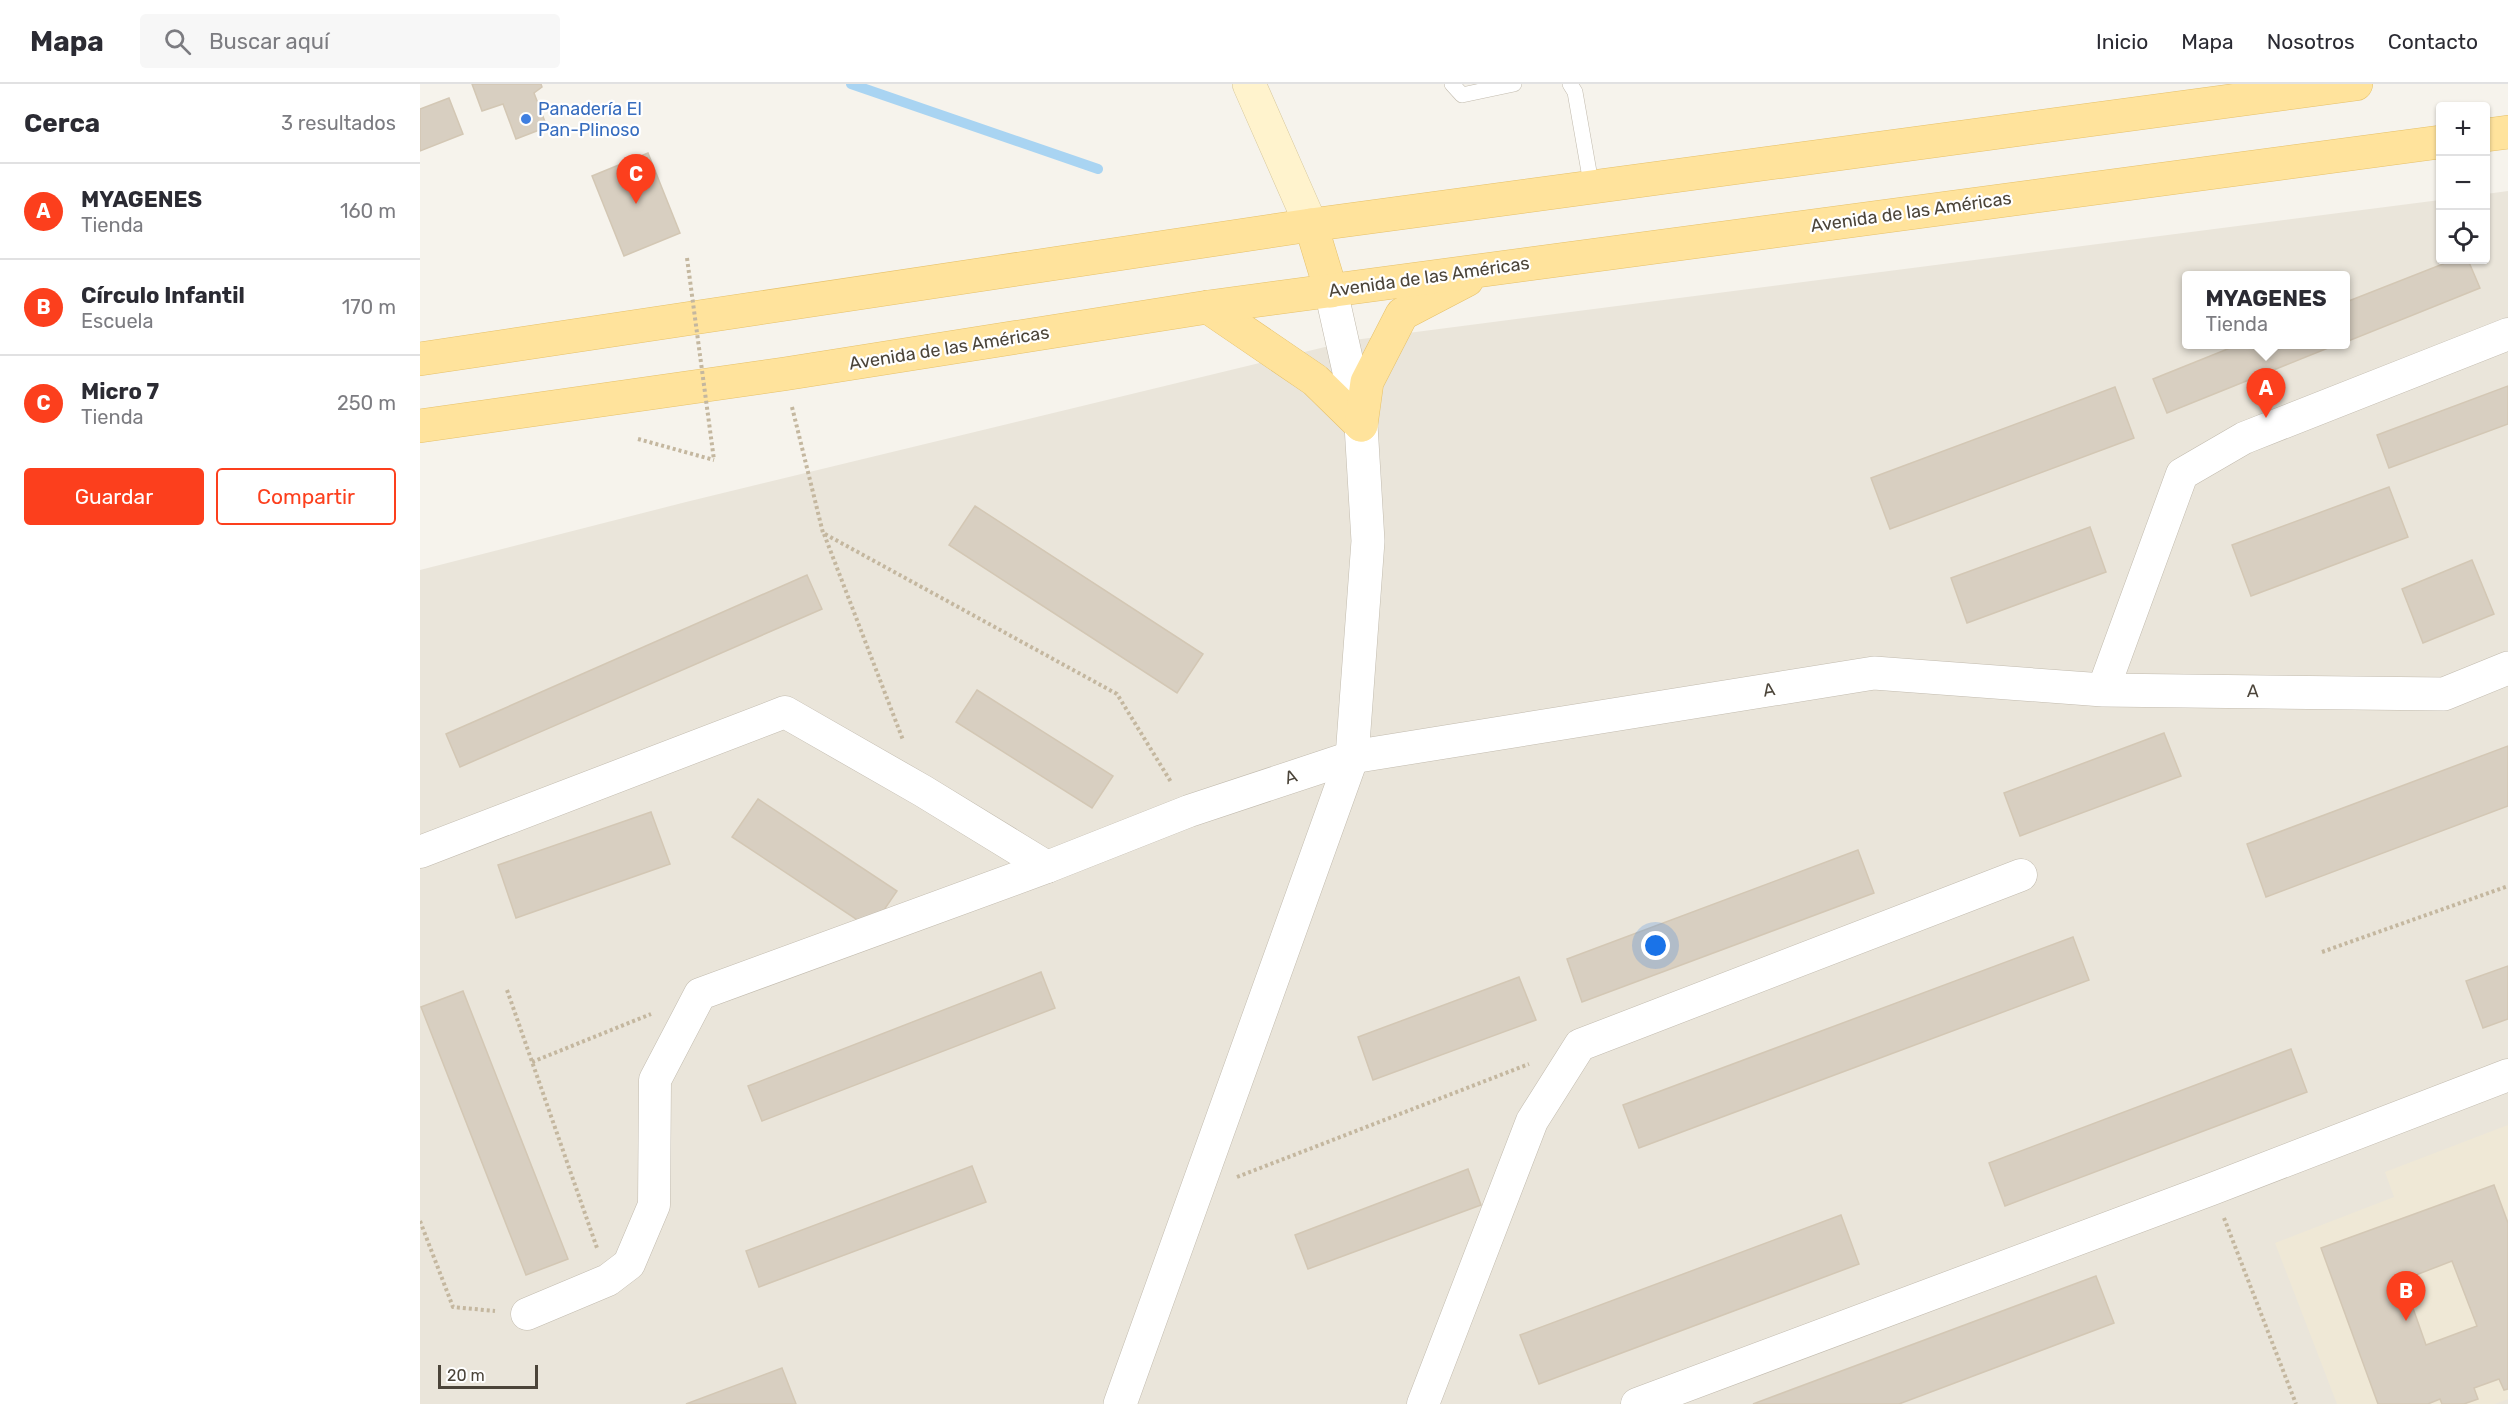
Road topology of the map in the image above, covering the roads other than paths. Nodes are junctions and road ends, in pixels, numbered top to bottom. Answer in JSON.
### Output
{"nodes":[{"id":1,"x":1249,"y":84,"type":"edge"},
{"id":2,"x":1452,"y":84,"type":"edge"},
{"id":3,"x":1514,"y":84,"type":"edge"},
{"id":4,"x":1570,"y":84,"type":"edge"},
{"id":5,"x":2356,"y":84,"type":"edge"},
{"id":6,"x":2508,"y":132,"type":"edge"},
{"id":7,"x":2490,"y":134,"type":"edge"},
{"id":8,"x":2436,"y":142,"type":"edge"},
{"id":9,"x":1592,"y":189,"type":"junction"},
{"id":10,"x":1311,"y":225,"type":"junction"},
{"id":11,"x":1487,"y":269,"type":"junction"},
{"id":12,"x":1331,"y":291,"type":"junction"},
{"id":13,"x":1208,"y":307,"type":"junction"},
{"id":14,"x":2508,"y":334,"type":"edge"},
{"id":15,"x":420,"y":360,"type":"edge"},
{"id":16,"x":1361,"y":425,"type":"junction"},
{"id":17,"x":420,"y":426,"type":"edge"},
{"id":18,"x":2508,"y":668,"type":"edge"},
{"id":19,"x":2103,"y":690,"type":"junction"},
{"id":20,"x":1352,"y":757,"type":"junction"},
{"id":21,"x":420,"y":852,"type":"edge"},
{"id":22,"x":1047,"y":867,"type":"junction"},
{"id":23,"x":2021,"y":875,"type":"dead end"},
{"id":24,"x":2508,"y":1075,"type":"edge"},
{"id":25,"x":527,"y":1314,"type":"road end"},
{"id":26,"x":1120,"y":1404,"type":"edge"},
{"id":27,"x":1423,"y":1404,"type":"edge"},
{"id":28,"x":1637,"y":1404,"type":"edge"}],
"edges":[{"from":1,"to":10,"type":"main road"},
{"from":2,"to":3,"type":"lane"},
{"from":4,"to":9,"type":"lane"},
{"from":5,"to":9,"type":"main road"},
{"from":6,"to":7,"type":"main road"},
{"from":8,"to":11,"type":"main road","name":"Avenida de las Américas"},
{"from":9,"to":10,"type":"main road"},
{"from":10,"to":12,"type":"main road"},
{"from":10,"to":15,"type":"main road"},
{"from":11,"to":12,"type":"main road","name":"Avenida de las Américas"},
{"from":11,"to":16,"type":"main road"},
{"from":12,"to":13,"type":"main road","name":"Avenida de las Américas"},
{"from":12,"to":16,"type":"street"},
{"from":13,"to":16,"type":"main road"},
{"from":13,"to":17,"type":"main road","name":"Avenida de las Américas"},
{"from":14,"to":19,"type":"street"},
{"from":16,"to":20,"type":"street"},
{"from":18,"to":19,"type":"street","name":"A"},
{"from":19,"to":20,"type":"street","name":"A"},
{"from":20,"to":22,"type":"street","name":"A"},
{"from":20,"to":26,"type":"street"},
{"from":21,"to":22,"type":"street"},
{"from":22,"to":25,"type":"street","name":"A"},
{"from":23,"to":27,"type":"street"},
{"from":24,"to":28,"type":"street"}]}
